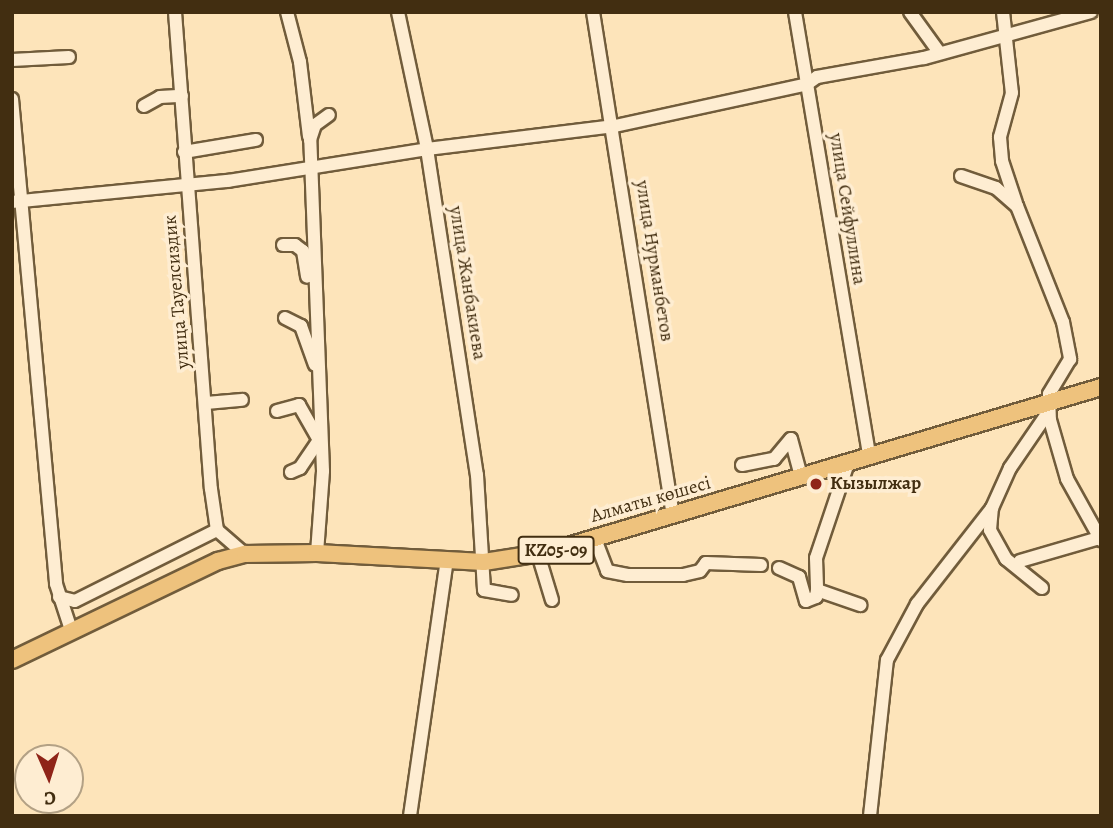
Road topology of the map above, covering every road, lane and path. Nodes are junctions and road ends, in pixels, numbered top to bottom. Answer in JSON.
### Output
{"nodes":[{"id":1,"x":175,"y":12,"type":"edge"},
{"id":2,"x":287,"y":12,"type":"edge"},
{"id":3,"x":398,"y":12,"type":"edge"},
{"id":4,"x":593,"y":12,"type":"edge"},
{"id":5,"x":795,"y":12,"type":"edge"},
{"id":6,"x":909,"y":12,"type":"edge"},
{"id":7,"x":1003,"y":12,"type":"edge"},
{"id":8,"x":1091,"y":12,"type":"edge"},
{"id":9,"x":1006,"y":33,"type":"junction"},
{"id":10,"x":939,"y":52,"type":"junction"},
{"id":11,"x":69,"y":57,"type":"dead end"},
{"id":12,"x":12,"y":60,"type":"edge"},
{"id":13,"x":807,"y":84,"type":"junction"},
{"id":14,"x":181,"y":96,"type":"junction"},
{"id":15,"x":12,"y":99,"type":"edge"},
{"id":16,"x":144,"y":106,"type":"dead end"},
{"id":17,"x":329,"y":116,"type":"dead end"},
{"id":18,"x":615,"y":126,"type":"junction"},
{"id":19,"x":310,"y":140,"type":"junction"},
{"id":20,"x":256,"y":141,"type":"dead end"},
{"id":21,"x":427,"y":149,"type":"junction"},
{"id":22,"x":184,"y":152,"type":"junction"},
{"id":23,"x":309,"y":168,"type":"junction"},
{"id":24,"x":961,"y":176,"type":"dead end"},
{"id":25,"x":186,"y":186,"type":"junction"},
{"id":26,"x":16,"y":201,"type":"edge"},
{"id":27,"x":1017,"y":206,"type":"junction"},
{"id":28,"x":282,"y":245,"type":"dead end"},
{"id":29,"x":318,"y":310,"type":"junction"},
{"id":30,"x":285,"y":318,"type":"dead end"},
{"id":31,"x":318,"y":386,"type":"junction"},
{"id":32,"x":1101,"y":387,"type":"edge"},
{"id":33,"x":242,"y":400,"type":"dead end"},
{"id":34,"x":206,"y":403,"type":"junction"},
{"id":35,"x":1048,"y":407,"type":"junction"},
{"id":36,"x":277,"y":411,"type":"dead end"},
{"id":37,"x":860,"y":412,"type":"junction"},
{"id":38,"x":319,"y":440,"type":"junction"},
{"id":39,"x":888,"y":450,"type":"junction"},
{"id":40,"x":869,"y":456,"type":"junction"},
{"id":41,"x":848,"y":463,"type":"junction"},
{"id":42,"x":742,"y":465,"type":"dead end"},
{"id":43,"x":290,"y":472,"type":"dead end"},
{"id":44,"x":801,"y":478,"type":"junction"},
{"id":45,"x":992,"y":508,"type":"junction"},
{"id":46,"x":673,"y":516,"type":"junction"},
{"id":47,"x":218,"y":530,"type":"junction"},
{"id":48,"x":595,"y":539,"type":"junction"},
{"id":49,"x":1100,"y":539,"type":"edge"},
{"id":50,"x":317,"y":553,"type":"junction"},
{"id":51,"x":245,"y":554,"type":"junction"},
{"id":52,"x":538,"y":554,"type":"junction"},
{"id":53,"x":447,"y":561,"type":"junction"},
{"id":54,"x":1020,"y":561,"type":"dead end"},
{"id":55,"x":484,"y":562,"type":"junction"},
{"id":56,"x":761,"y":565,"type":"dead end"},
{"id":57,"x":779,"y":568,"type":"dead end"},
{"id":58,"x":1042,"y":588,"type":"dead end"},
{"id":59,"x":817,"y":590,"type":"junction"},
{"id":60,"x":512,"y":595,"type":"dead end"},
{"id":61,"x":59,"y":597,"type":"junction"},
{"id":62,"x":552,"y":600,"type":"dead end"},
{"id":63,"x":859,"y":605,"type":"dead end"},
{"id":64,"x":71,"y":630,"type":"junction"},
{"id":65,"x":12,"y":660,"type":"edge"},
{"id":66,"x":410,"y":816,"type":"edge"},
{"id":67,"x":870,"y":816,"type":"edge"}],
"edges":[{"from":1,"to":14,"type":"street","name":"улица Тауелсиздик"},
{"from":2,"to":19,"type":"street"},
{"from":3,"to":21,"type":"street","name":"улица Жанбакиева"},
{"from":4,"to":18,"type":"street","name":"улица Нурманбетов"},
{"from":5,"to":13,"type":"street","name":"улица Сейфуллина"},
{"from":6,"to":10,"type":"street"},
{"from":7,"to":9,"type":"street"},
{"from":8,"to":9,"type":"street"},
{"from":9,"to":10,"type":"street"},
{"from":9,"to":27,"type":"street"},
{"from":10,"to":13,"type":"street"},
{"from":11,"to":12,"type":"street"},
{"from":13,"to":18,"type":"street"},
{"from":13,"to":37,"type":"street","name":"улица Сейфуллина"},
{"from":14,"to":16,"type":"street"},
{"from":14,"to":22,"type":"street","name":"улица Тауелсиздик"},
{"from":15,"to":26,"type":"street"},
{"from":17,"to":19,"type":"street"},
{"from":18,"to":21,"type":"street"},
{"from":18,"to":46,"type":"street","name":"улица Нурманбетов"},
{"from":19,"to":23,"type":"street"},
{"from":20,"to":22,"type":"street"},
{"from":21,"to":23,"type":"street"},
{"from":21,"to":55,"type":"street","name":"улица Жанбакиева"},
{"from":22,"to":25,"type":"street","name":"улица Тауелсиздик"},
{"from":23,"to":25,"type":"street"},
{"from":23,"to":29,"type":"street"},
{"from":24,"to":27,"type":"street"},
{"from":25,"to":26,"type":"street"},
{"from":25,"to":34,"type":"street","name":"улица Тауелсиздик"},
{"from":26,"to":61,"type":"street"},
{"from":27,"to":35,"type":"street"},
{"from":28,"to":29,"type":"street"},
{"from":29,"to":31,"type":"street"},
{"from":30,"to":31,"type":"street"},
{"from":31,"to":38,"type":"street"},
{"from":32,"to":35,"type":"main road","name":"Алматы көшесі","number":"KZ05-09"},
{"from":33,"to":34,"type":"street"},
{"from":34,"to":47,"type":"street","name":"улица Тауелсиздик"},
{"from":35,"to":39,"type":"main road","name":"Алматы көшесі","number":"KZ05-09"},
{"from":35,"to":45,"type":"street"},
{"from":35,"to":49,"type":"street"},
{"from":36,"to":38,"type":"street"},
{"from":37,"to":39,"type":"street","name":"улица Сейфуллина"},
{"from":37,"to":40,"type":"street","name":"улица Сейфуллина"},
{"from":38,"to":43,"type":"street"},
{"from":38,"to":50,"type":"street"},
{"from":39,"to":40,"type":"main road","name":"Алматы көшесі","number":"KZ05-09"},
{"from":40,"to":41,"type":"main road","name":"Алматы көшесі","number":"KZ05-09"},
{"from":41,"to":44,"type":"main road","name":"Алматы көшесі","number":"KZ05-09"},
{"from":41,"to":59,"type":"street"},
{"from":42,"to":44,"type":"street"},
{"from":44,"to":46,"type":"main road","name":"Алматы көшесі","number":"KZ05-09"},
{"from":45,"to":58,"type":"street"},
{"from":45,"to":67,"type":"street"},
{"from":46,"to":48,"type":"main road","name":"Алматы көшесі","number":"KZ05-09"},
{"from":47,"to":51,"type":"street"},
{"from":47,"to":61,"type":"street"},
{"from":48,"to":52,"type":"main road","name":"Алматы көшесі","number":"KZ05-09"},
{"from":48,"to":56,"type":"street"},
{"from":49,"to":54,"type":"street"},
{"from":50,"to":51,"type":"main road","name":"Алматы көшесі","number":"KZ05-09"},
{"from":50,"to":53,"type":"main road","name":"Алматы көшесі","number":"KZ05-09"},
{"from":51,"to":64,"type":"main road","name":"Алматы көшесі","number":"KZ05-09"},
{"from":52,"to":55,"type":"main road","name":"Алматы көшесі","number":"KZ05-09"},
{"from":52,"to":62,"type":"street"},
{"from":53,"to":55,"type":"main road","name":"Алматы көшесі","number":"KZ05-09"},
{"from":53,"to":66,"type":"street"},
{"from":55,"to":60,"type":"street","name":"улица Жанбакиева"},
{"from":57,"to":59,"type":"street"},
{"from":59,"to":63,"type":"street"},
{"from":61,"to":64,"type":"street"},
{"from":64,"to":65,"type":"main road","name":"Алматы көшесі","number":"KZ05-09"}]}
